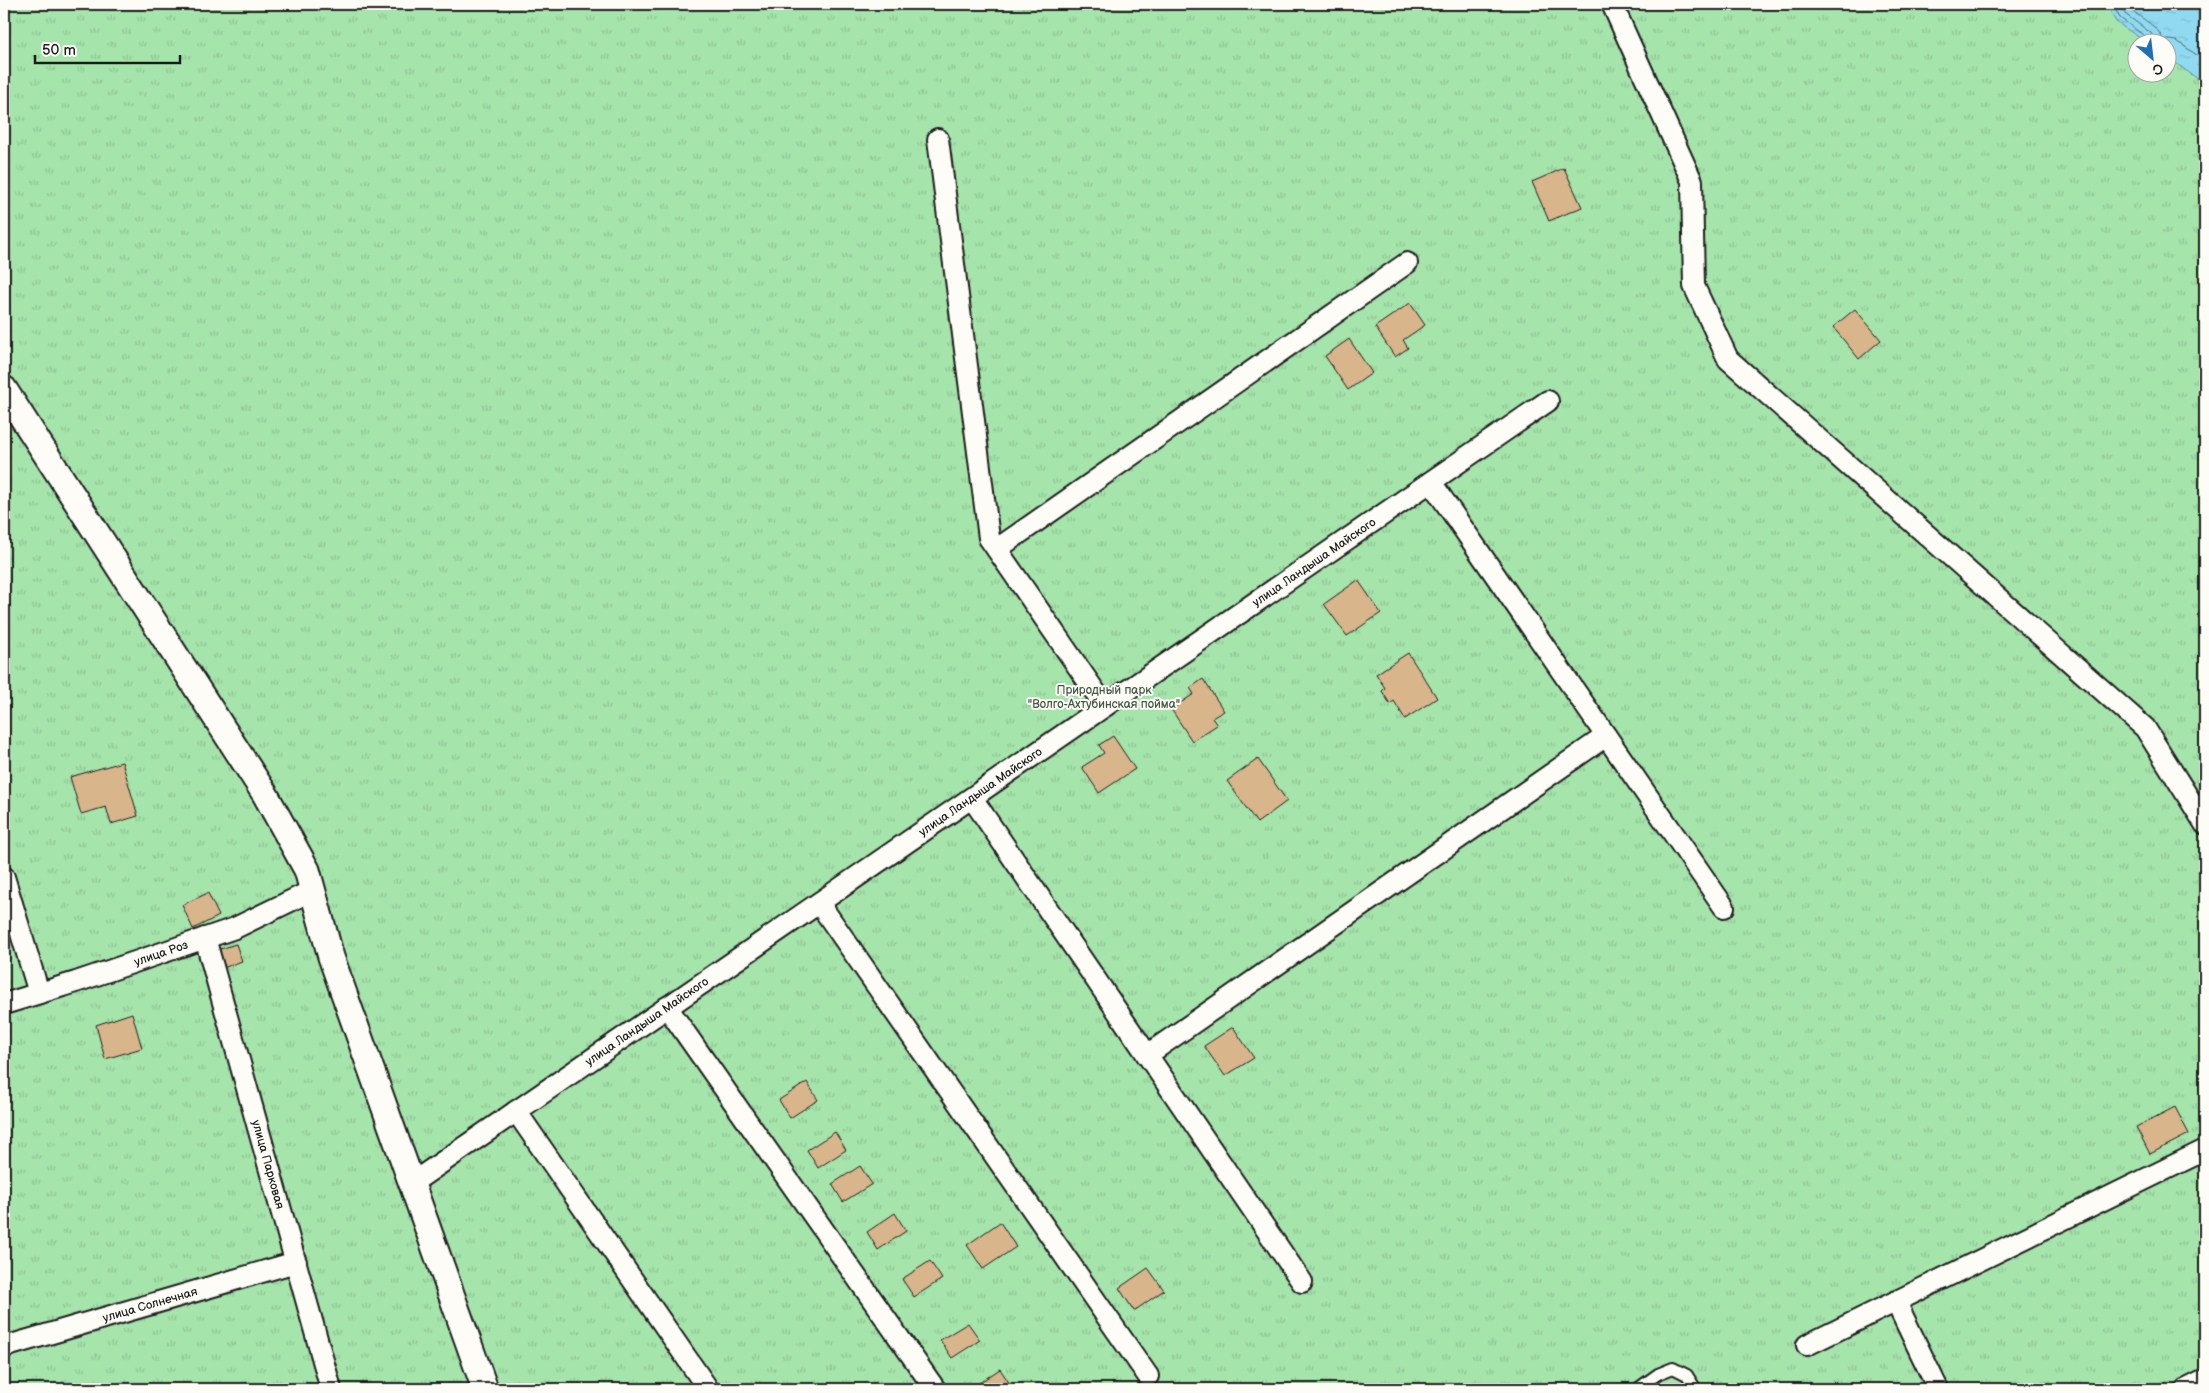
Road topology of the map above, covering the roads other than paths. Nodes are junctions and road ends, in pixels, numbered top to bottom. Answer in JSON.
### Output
{"nodes":[{"id":1,"x":1612,"y":4,"type":"edge"},
{"id":2,"x":938,"y":139,"type":"dead end"},
{"id":3,"x":1406,"y":263,"type":"dead end"},
{"id":4,"x":4,"y":389,"type":"edge"},
{"id":5,"x":1548,"y":401,"type":"dead end"},
{"id":6,"x":1431,"y":482,"type":"junction"},
{"id":7,"x":997,"y":549,"type":"junction"},
{"id":8,"x":1105,"y":706,"type":"junction"},
{"id":9,"x":1606,"y":736,"type":"junction"},
{"id":10,"x":972,"y":798,"type":"junction"},
{"id":11,"x":2205,"y":824,"type":"edge"},
{"id":12,"x":4,"y":877,"type":"edge"},
{"id":13,"x":313,"y":890,"type":"junction"},
{"id":14,"x":819,"y":903,"type":"junction"},
{"id":15,"x":1724,"y":907,"type":"dead end"},
{"id":16,"x":205,"y":938,"type":"junction"},
{"id":17,"x":40,"y":993,"type":"junction"},
{"id":18,"x":4,"y":1004,"type":"edge"},
{"id":19,"x":667,"y":1007,"type":"junction"},
{"id":20,"x":1147,"y":1054,"type":"junction"},
{"id":21,"x":516,"y":1111,"type":"junction"},
{"id":22,"x":2205,"y":1150,"type":"edge"},
{"id":23,"x":412,"y":1183,"type":"junction"},
{"id":24,"x":296,"y":1262,"type":"junction"},
{"id":25,"x":1302,"y":1282,"type":"dead end"},
{"id":26,"x":1896,"y":1302,"type":"junction"},
{"id":27,"x":1807,"y":1346,"type":"dead end"},
{"id":28,"x":4,"y":1347,"type":"edge"},
{"id":29,"x":1148,"y":1376,"type":"dead end"},
{"id":30,"x":2205,"y":1380,"type":"edge"},
{"id":31,"x":332,"y":1389,"type":"edge"},
{"id":32,"x":485,"y":1389,"type":"edge"},
{"id":33,"x":708,"y":1389,"type":"edge"},
{"id":34,"x":936,"y":1389,"type":"edge"},
{"id":35,"x":1637,"y":1389,"type":"edge"},
{"id":36,"x":1696,"y":1389,"type":"edge"},
{"id":37,"x":1938,"y":1389,"type":"edge"},
{"id":38,"x":2187,"y":1389,"type":"edge"}],
"edges":[{"from":1,"to":11,"type":"street"},
{"from":2,"to":7,"type":"street"},
{"from":3,"to":7,"type":"street"},
{"from":4,"to":13,"type":"street"},
{"from":5,"to":6,"type":"street","name":"улица Ландыша Майского"},
{"from":6,"to":8,"type":"street","name":"улица Ландыша Майского"},
{"from":6,"to":9,"type":"street"},
{"from":7,"to":8,"type":"street"},
{"from":8,"to":10,"type":"street","name":"улица Ландыша Майского"},
{"from":9,"to":15,"type":"street"},
{"from":9,"to":20,"type":"street"},
{"from":10,"to":14,"type":"street","name":"улица Ландыша Майского"},
{"from":10,"to":20,"type":"street"},
{"from":12,"to":17,"type":"street"},
{"from":13,"to":16,"type":"street","name":"улица Роз"},
{"from":13,"to":23,"type":"street"},
{"from":14,"to":19,"type":"street","name":"улица Ландыша Майского"},
{"from":14,"to":29,"type":"street"},
{"from":16,"to":17,"type":"street","name":"улица Роз"},
{"from":16,"to":24,"type":"street","name":"улица Парковая"},
{"from":17,"to":18,"type":"street","name":"улица Роз"},
{"from":19,"to":21,"type":"street","name":"улица Ландыша Майского"},
{"from":19,"to":34,"type":"street"},
{"from":20,"to":25,"type":"street"},
{"from":21,"to":23,"type":"street","name":"улица Ландыша Майского"},
{"from":21,"to":33,"type":"street"},
{"from":22,"to":26,"type":"street"},
{"from":23,"to":32,"type":"street"},
{"from":24,"to":28,"type":"street","name":"улица Солнечная"},
{"from":24,"to":31,"type":"street","name":"улица Парковая"},
{"from":26,"to":27,"type":"street"},
{"from":26,"to":37,"type":"street"},
{"from":30,"to":38,"type":"street"},
{"from":35,"to":36,"type":"lane"}]}
